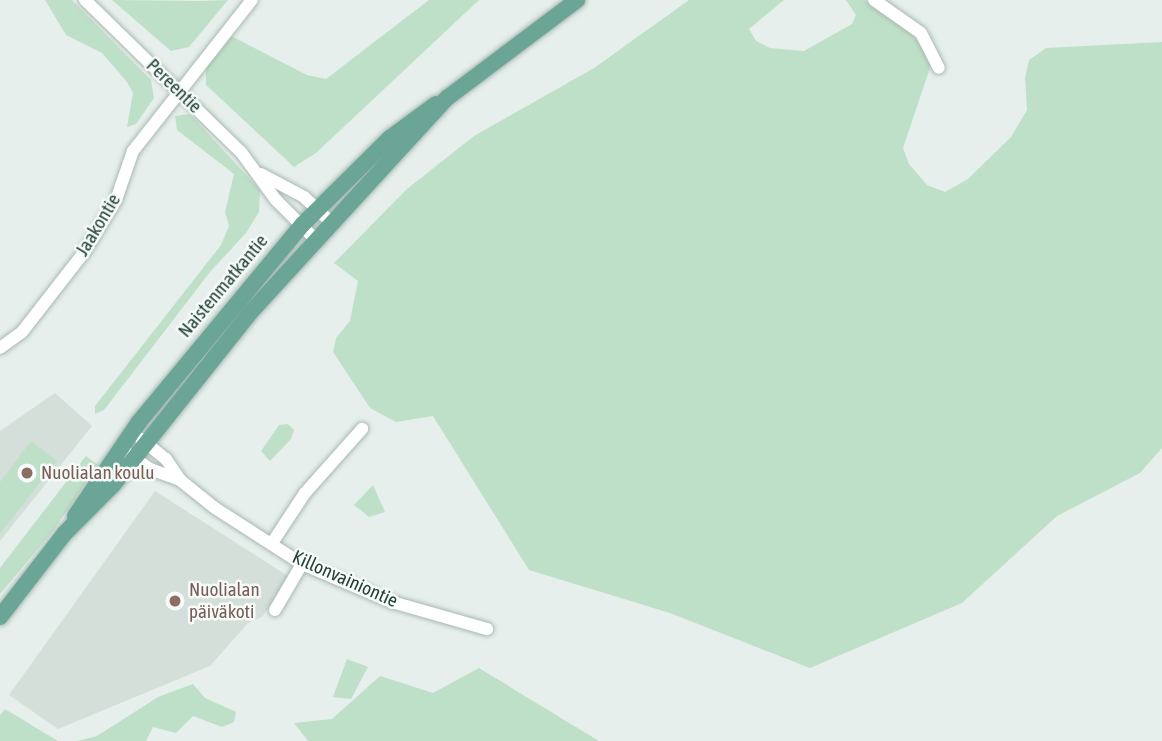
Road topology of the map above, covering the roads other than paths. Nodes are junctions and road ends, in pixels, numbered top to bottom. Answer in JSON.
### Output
{"nodes":[{"id":1,"x":85,"y":0,"type":"edge"},
{"id":2,"x":252,"y":0,"type":"edge"},
{"id":3,"x":577,"y":0,"type":"edge"},
{"id":4,"x":874,"y":0,"type":"edge"},
{"id":5,"x":939,"y":68,"type":"dead end"},
{"id":6,"x":181,"y":92,"type":"junction"},
{"id":7,"x":447,"y":98,"type":"junction"},
{"id":8,"x":261,"y":174,"type":"junction"},
{"id":9,"x":317,"y":209,"type":"junction"},
{"id":10,"x":332,"y":223,"type":"junction"},
{"id":11,"x":302,"y":225,"type":"junction"},
{"id":12,"x":316,"y":240,"type":"junction"},
{"id":13,"x":0,"y":348,"type":"edge"},
{"id":14,"x":362,"y":429,"type":"dead end"},
{"id":15,"x":132,"y":432,"type":"junction"},
{"id":16,"x":146,"y":443,"type":"junction"},
{"id":17,"x":120,"y":448,"type":"junction"},
{"id":18,"x":134,"y":458,"type":"junction"},
{"id":19,"x":180,"y":480,"type":"junction"},
{"id":20,"x":65,"y":533,"type":"junction"},
{"id":21,"x":272,"y":543,"type":"junction"},
{"id":22,"x":302,"y":564,"type":"junction"},
{"id":23,"x":275,"y":610,"type":"dead end"},
{"id":24,"x":0,"y":617,"type":"edge"},
{"id":25,"x":487,"y":629,"type":"dead end"}],
"edges":[{"from":1,"to":6,"type":"street","name":"Pereentie"},
{"from":2,"to":6,"type":"street","name":"Jaakontie"},
{"from":3,"to":7,"type":"main road","name":"Naistenmatkantie"},
{"from":4,"to":5,"type":"street"},
{"from":6,"to":8,"type":"street","name":"Pereentie"},
{"from":6,"to":13,"type":"street","name":"Jaakontie"},
{"from":7,"to":9,"type":"main road","name":"Naistenmatkantie"},
{"from":7,"to":10,"type":"main road","name":"Naistenmatkantie"},
{"from":8,"to":9,"type":"street","name":"Pereentie"},
{"from":8,"to":11,"type":"street","name":"Pereentie"},
{"from":9,"to":10,"type":"street","name":"Pereentie"},
{"from":9,"to":11,"type":"main road","name":"Naistenmatkantie"},
{"from":10,"to":12,"type":"main road","name":"Naistenmatkantie"},
{"from":11,"to":12,"type":"street","name":"Pereentie"},
{"from":11,"to":15,"type":"main road","name":"Naistenmatkantie"},
{"from":12,"to":16,"type":"main road","name":"Naistenmatkantie"},
{"from":14,"to":21,"type":"street"},
{"from":15,"to":16,"type":"street","name":"Killonvainiontie"},
{"from":15,"to":17,"type":"main road","name":"Naistenmatkantie"},
{"from":16,"to":18,"type":"main road","name":"Naistenmatkantie"},
{"from":16,"to":19,"type":"street","name":"Killonvainiontie"},
{"from":17,"to":18,"type":"street","name":"Killonvainiontie"},
{"from":17,"to":20,"type":"main road","name":"Naistenmatkantie"},
{"from":18,"to":19,"type":"street","name":"Killonvainiontie"},
{"from":18,"to":20,"type":"main road","name":"Naistenmatkantie"},
{"from":19,"to":21,"type":"street","name":"Killonvainiontie"},
{"from":20,"to":24,"type":"main road","name":"Naistenmatkantie"},
{"from":21,"to":22,"type":"street","name":"Killonvainiontie"},
{"from":22,"to":23,"type":"street"},
{"from":22,"to":25,"type":"street","name":"Killonvainiontie"}]}
